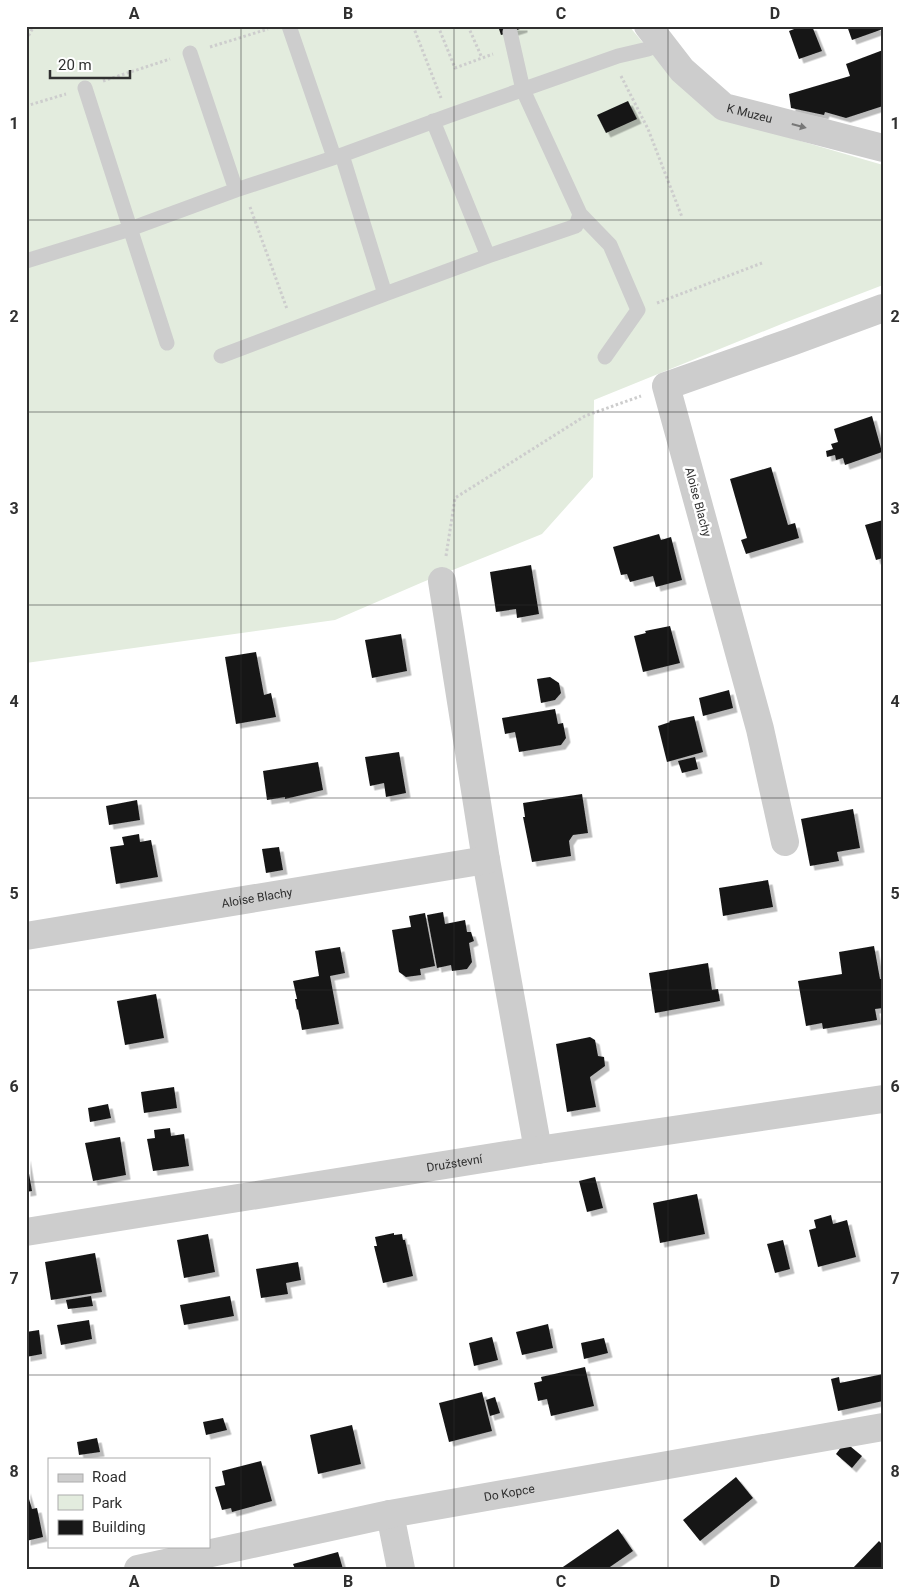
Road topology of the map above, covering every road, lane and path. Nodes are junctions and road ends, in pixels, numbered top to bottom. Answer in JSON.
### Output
{"nodes":[{"id":1,"x":34,"y":26,"type":"edge"},
{"id":2,"x":277,"y":26,"type":"edge"},
{"id":3,"x":289,"y":26,"type":"edge"},
{"id":4,"x":413,"y":26,"type":"edge"},
{"id":5,"x":438,"y":26,"type":"edge"},
{"id":6,"x":468,"y":26,"type":"edge"},
{"id":7,"x":510,"y":32,"type":"dead end"},
{"id":8,"x":654,"y":34,"type":"edge"},
{"id":9,"x":26,"y":40,"type":"edge"},
{"id":10,"x":190,"y":53,"type":"junction"},
{"id":11,"x":612,"y":59,"type":"junction"},
{"id":12,"x":682,"y":70,"type":"junction"},
{"id":13,"x":85,"y":88,"type":"junction"},
{"id":14,"x":523,"y":90,"type":"junction"},
{"id":15,"x":696,"y":98,"type":"dead end"},
{"id":16,"x":26,"y":106,"type":"edge"},
{"id":17,"x":448,"y":116,"type":"junction"},
{"id":18,"x":433,"y":121,"type":"junction"},
{"id":19,"x":883,"y":148,"type":"edge"},
{"id":20,"x":338,"y":156,"type":"junction"},
{"id":21,"x":236,"y":190,"type":"junction"},
{"id":22,"x":247,"y":201,"type":"dead end"},
{"id":23,"x":580,"y":214,"type":"junction"},
{"id":24,"x":682,"y":217,"type":"dead end"},
{"id":25,"x":130,"y":229,"type":"junction"},
{"id":26,"x":488,"y":256,"type":"junction"},
{"id":27,"x":26,"y":261,"type":"edge"},
{"id":28,"x":762,"y":263,"type":"dead end"},
{"id":29,"x":385,"y":294,"type":"junction"},
{"id":30,"x":883,"y":308,"type":"edge"},
{"id":31,"x":638,"y":310,"type":"junction"},
{"id":32,"x":295,"y":328,"type":"junction"},
{"id":33,"x":167,"y":344,"type":"dead end"},
{"id":34,"x":221,"y":356,"type":"dead end"},
{"id":35,"x":605,"y":357,"type":"dead end"},
{"id":36,"x":666,"y":386,"type":"junction"},
{"id":37,"x":442,"y":581,"type":"joint"},
{"id":38,"x":785,"y":842,"type":"dead end"},
{"id":39,"x":486,"y":860,"type":"junction"},
{"id":40,"x":26,"y":936,"type":"edge"},
{"id":41,"x":883,"y":1098,"type":"edge"},
{"id":42,"x":538,"y":1150,"type":"junction"},
{"id":43,"x":26,"y":1232,"type":"edge"},
{"id":44,"x":883,"y":1427,"type":"edge"},
{"id":45,"x":390,"y":1514,"type":"junction"},
{"id":46,"x":138,"y":1569,"type":"edge"},
{"id":47,"x":401,"y":1569,"type":"edge"}],
"edges":[{"from":1,"to":9,"type":"path"},
{"from":2,"to":10,"type":"path"},
{"from":3,"to":20,"type":"lane"},
{"from":4,"to":17,"type":"path"},
{"from":5,"to":6,"type":"path"},
{"from":7,"to":14,"type":"lane"},
{"from":8,"to":11,"type":"lane"},
{"from":8,"to":12,"type":"street","name":"K Muzeu"},
{"from":10,"to":13,"type":"path"},
{"from":10,"to":21,"type":"lane"},
{"from":11,"to":14,"type":"lane"},
{"from":11,"to":24,"type":"path"},
{"from":12,"to":15,"type":"lane"},
{"from":12,"to":19,"type":"street","name":"K Muzeu","one_way":true},
{"from":13,"to":16,"type":"path"},
{"from":13,"to":25,"type":"lane"},
{"from":14,"to":17,"type":"lane"},
{"from":14,"to":23,"type":"lane"},
{"from":17,"to":18,"type":"lane"},
{"from":18,"to":20,"type":"lane"},
{"from":18,"to":26,"type":"lane"},
{"from":20,"to":21,"type":"lane"},
{"from":20,"to":29,"type":"lane"},
{"from":21,"to":25,"type":"lane"},
{"from":22,"to":32,"type":"path"},
{"from":23,"to":26,"type":"lane"},
{"from":23,"to":31,"type":"lane"},
{"from":25,"to":27,"type":"lane"},
{"from":25,"to":33,"type":"lane"},
{"from":26,"to":29,"type":"lane"},
{"from":28,"to":31,"type":"path"},
{"from":29,"to":32,"type":"lane"},
{"from":30,"to":36,"type":"street"},
{"from":31,"to":35,"type":"lane"},
{"from":32,"to":34,"type":"lane"},
{"from":36,"to":37,"type":"path"},
{"from":36,"to":38,"type":"street","name":"Aloise Blachy"},
{"from":37,"to":39,"type":"street"},
{"from":39,"to":40,"type":"street","name":"Aloise Blachy"},
{"from":39,"to":42,"type":"street"},
{"from":41,"to":42,"type":"street","name":"Družstevní"},
{"from":42,"to":43,"type":"street","name":"Družstevní"},
{"from":44,"to":45,"type":"street","name":"Do Kopce"},
{"from":45,"to":46,"type":"street","name":"Do Kopce"},
{"from":45,"to":47,"type":"street"}]}
